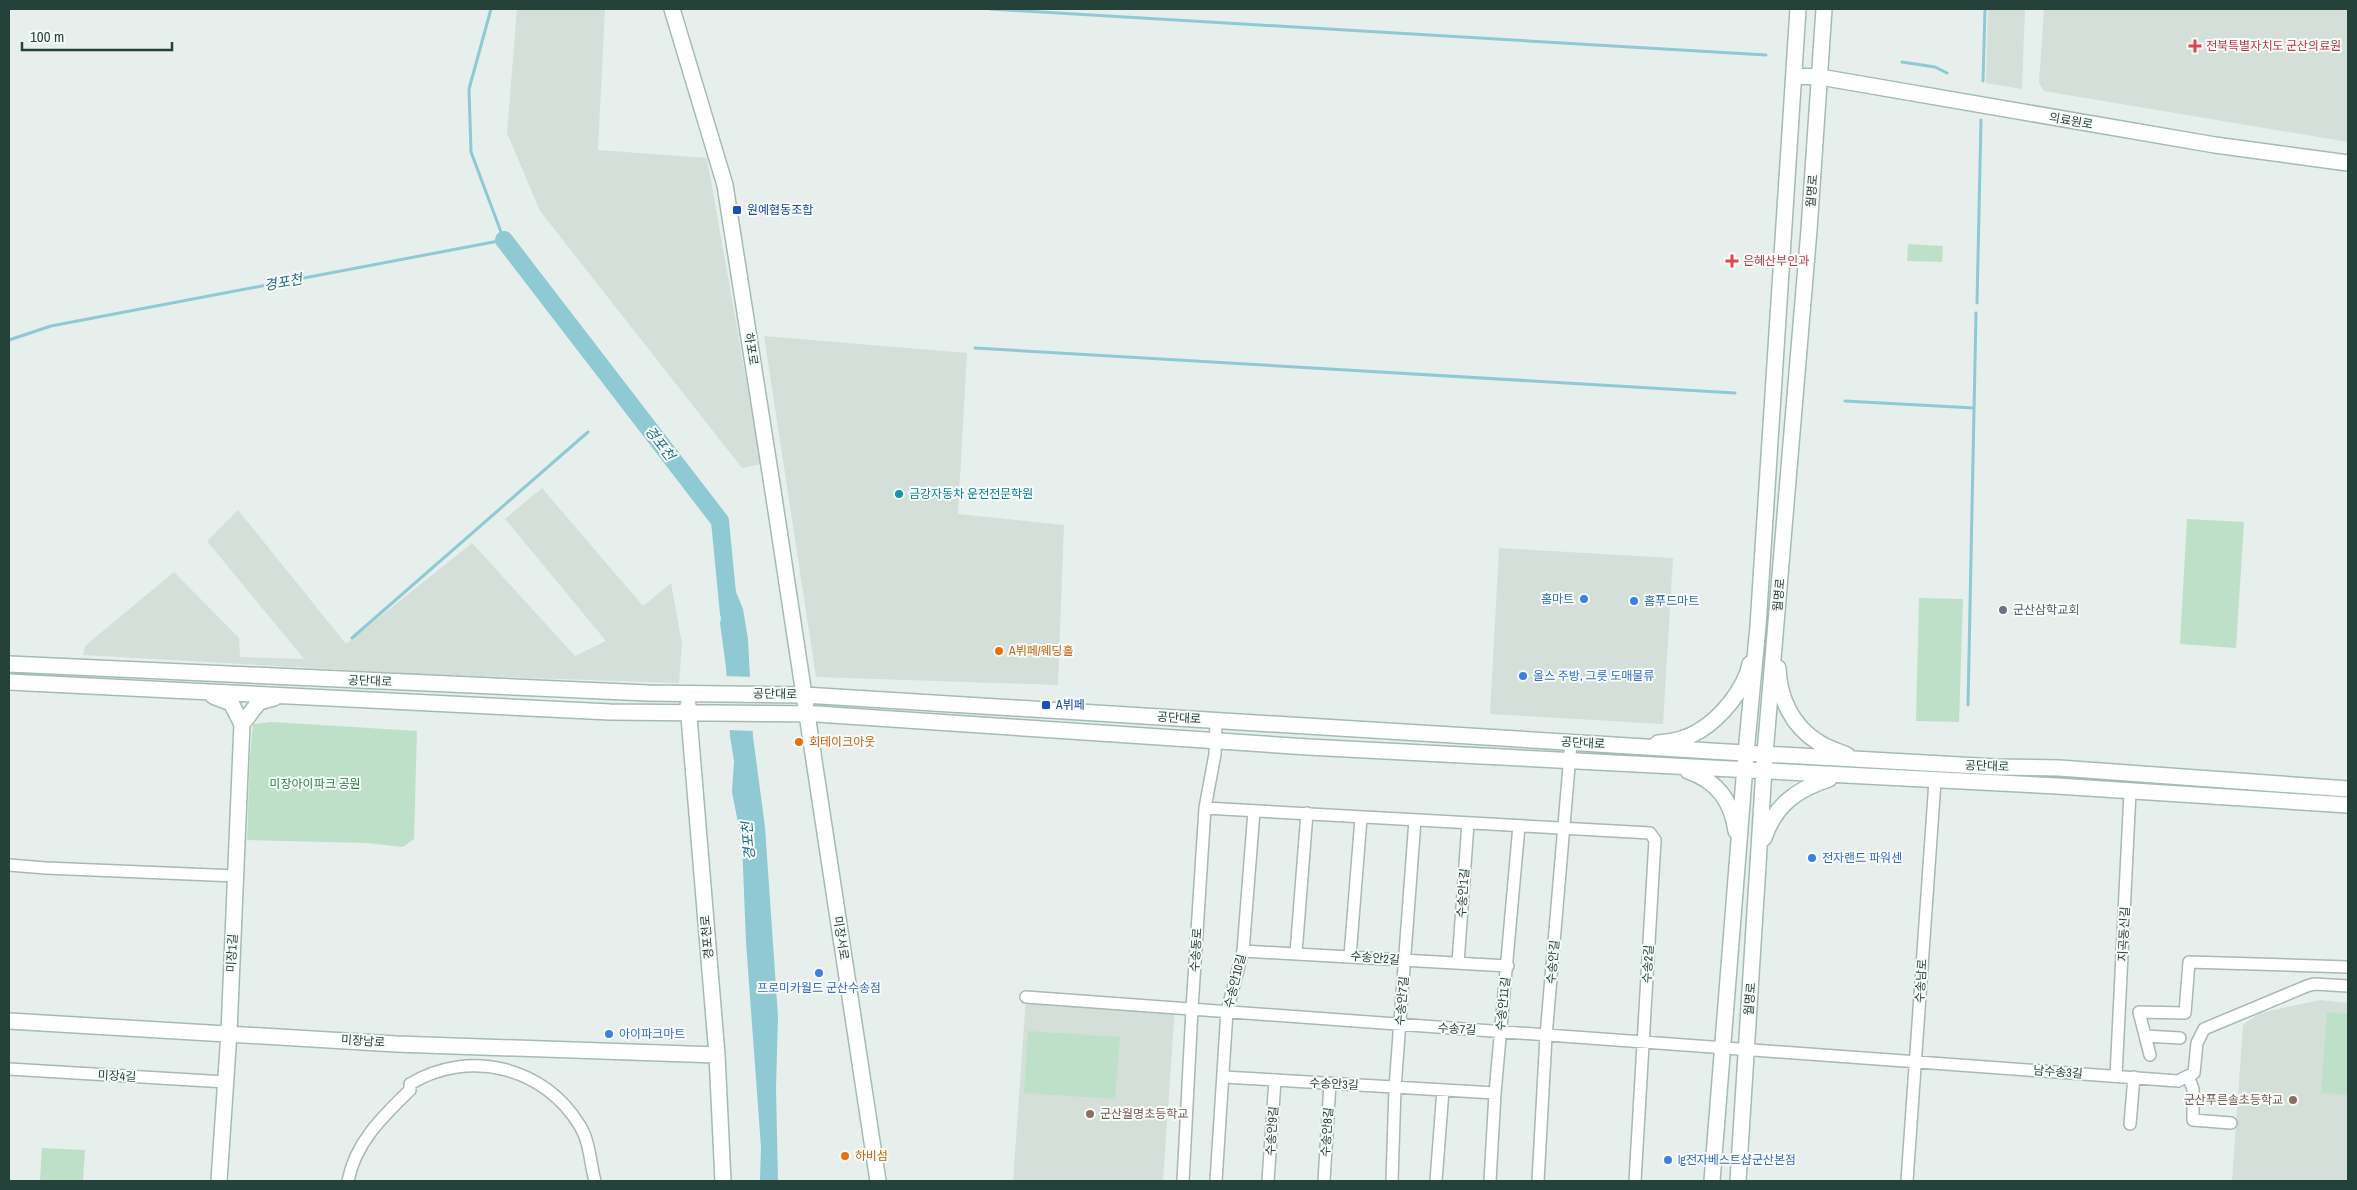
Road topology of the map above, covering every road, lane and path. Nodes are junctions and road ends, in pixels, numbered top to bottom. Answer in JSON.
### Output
{"nodes":[{"id":1,"x":672,"y":9,"type":"edge"},
{"id":2,"x":1798,"y":9,"type":"edge"},
{"id":3,"x":1824,"y":9,"type":"edge"},
{"id":4,"x":1794,"y":76,"type":"junction"},
{"id":5,"x":1820,"y":77,"type":"junction"},
{"id":6,"x":2348,"y":163,"type":"edge"},
{"id":7,"x":1758,"y":626,"type":"junction"},
{"id":8,"x":1776,"y":628,"type":"junction"},
{"id":9,"x":9,"y":664,"type":"edge"},
{"id":10,"x":9,"y":682,"type":"edge"},
{"id":11,"x":195,"y":692,"type":"junction"},
{"id":12,"x":690,"y":693,"type":"junction"},
{"id":13,"x":804,"y":695,"type":"junction"},
{"id":14,"x":292,"y":697,"type":"junction"},
{"id":15,"x":688,"y":713,"type":"junction"},
{"id":16,"x":807,"y":713,"type":"junction"},
{"id":17,"x":1216,"y":720,"type":"junction"},
{"id":18,"x":242,"y":724,"type":"junction"},
{"id":19,"x":1215,"y":741,"type":"junction"},
{"id":20,"x":1571,"y":743,"type":"junction"},
{"id":21,"x":1625,"y":746,"type":"junction"},
{"id":22,"x":1746,"y":754,"type":"junction"},
{"id":23,"x":1765,"y":754,"type":"junction"},
{"id":24,"x":1858,"y":760,"type":"junction"},
{"id":25,"x":1570,"y":761,"type":"junction"},
{"id":26,"x":1655,"y":765,"type":"junction"},
{"id":27,"x":1745,"y":770,"type":"junction"},
{"id":28,"x":1764,"y":772,"type":"junction"},
{"id":29,"x":1854,"y":776,"type":"junction"},
{"id":30,"x":1935,"y":781,"type":"junction"},
{"id":31,"x":2348,"y":789,"type":"edge"},
{"id":32,"x":2130,"y":792,"type":"junction"},
{"id":33,"x":2348,"y":805,"type":"edge"},
{"id":34,"x":1205,"y":808,"type":"junction"},
{"id":35,"x":1254,"y":811,"type":"junction"},
{"id":36,"x":1307,"y":813,"type":"junction"},
{"id":37,"x":1362,"y":818,"type":"junction"},
{"id":38,"x":1415,"y":820,"type":"junction"},
{"id":39,"x":1468,"y":823,"type":"junction"},
{"id":40,"x":1519,"y":826,"type":"junction"},
{"id":41,"x":1565,"y":828,"type":"junction"},
{"id":42,"x":1760,"y":851,"type":"junction"},
{"id":43,"x":1739,"y":853,"type":"junction"},
{"id":44,"x":9,"y":865,"type":"edge"},
{"id":45,"x":236,"y":876,"type":"junction"},
{"id":46,"x":1243,"y":951,"type":"junction"},
{"id":47,"x":1296,"y":953,"type":"junction"},
{"id":48,"x":1350,"y":956,"type":"junction"},
{"id":49,"x":1406,"y":961,"type":"junction"},
{"id":50,"x":1458,"y":963,"type":"junction"},
{"id":51,"x":1508,"y":966,"type":"junction"},
{"id":52,"x":2348,"y":967,"type":"edge"},
{"id":53,"x":2348,"y":986,"type":"edge"},
{"id":54,"x":1026,"y":997,"type":"dead end"},
{"id":55,"x":1192,"y":1009,"type":"junction"},
{"id":56,"x":1227,"y":1011,"type":"junction"},
{"id":57,"x":9,"y":1021,"type":"edge"},
{"id":58,"x":1400,"y":1025,"type":"junction"},
{"id":59,"x":229,"y":1032,"type":"junction"},
{"id":60,"x":1500,"y":1032,"type":"junction"},
{"id":61,"x":1546,"y":1036,"type":"junction"},
{"id":62,"x":2145,"y":1036,"type":"junction"},
{"id":63,"x":2180,"y":1038,"type":"dead end"},
{"id":64,"x":1644,"y":1044,"type":"junction"},
{"id":65,"x":1722,"y":1049,"type":"junction"},
{"id":66,"x":1747,"y":1050,"type":"junction"},
{"id":67,"x":717,"y":1055,"type":"junction"},
{"id":68,"x":2150,"y":1055,"type":"dead end"},
{"id":69,"x":1915,"y":1062,"type":"junction"},
{"id":70,"x":9,"y":1069,"type":"edge"},
{"id":71,"x":2116,"y":1076,"type":"junction"},
{"id":72,"x":2188,"y":1076,"type":"junction"},
{"id":73,"x":2134,"y":1077,"type":"junction"},
{"id":74,"x":1224,"y":1078,"type":"junction"},
{"id":75,"x":1275,"y":1080,"type":"junction"},
{"id":76,"x":226,"y":1082,"type":"junction"},
{"id":77,"x":1330,"y":1083,"type":"junction"},
{"id":78,"x":1395,"y":1088,"type":"junction"},
{"id":79,"x":1443,"y":1090,"type":"junction"},
{"id":80,"x":1495,"y":1093,"type":"junction"},
{"id":81,"x":2231,"y":1123,"type":"dead end"},
{"id":82,"x":2130,"y":1124,"type":"dead end"},
{"id":83,"x":219,"y":1181,"type":"edge"},
{"id":84,"x":348,"y":1181,"type":"edge"},
{"id":85,"x":594,"y":1181,"type":"edge"},
{"id":86,"x":723,"y":1181,"type":"edge"},
{"id":87,"x":878,"y":1181,"type":"edge"},
{"id":88,"x":1183,"y":1181,"type":"edge"},
{"id":89,"x":1216,"y":1181,"type":"edge"},
{"id":90,"x":1268,"y":1181,"type":"edge"},
{"id":91,"x":1324,"y":1181,"type":"edge"},
{"id":92,"x":1392,"y":1181,"type":"edge"},
{"id":93,"x":1436,"y":1181,"type":"edge"},
{"id":94,"x":1490,"y":1181,"type":"edge"},
{"id":95,"x":1538,"y":1181,"type":"edge"},
{"id":96,"x":1635,"y":1181,"type":"edge"},
{"id":97,"x":1712,"y":1181,"type":"edge"},
{"id":98,"x":1738,"y":1181,"type":"edge"},
{"id":99,"x":1907,"y":1181,"type":"edge"}],
"edges":[{"from":1,"to":13,"type":"street","name":"하포로"},
{"from":2,"to":4,"type":"street","name":"월명로"},
{"from":3,"to":5,"type":"street","name":"월명로"},
{"from":4,"to":5,"type":"street","name":"의료원로"},
{"from":4,"to":7,"type":"street","name":"월명로"},
{"from":5,"to":6,"type":"street","name":"의료원로"},
{"from":5,"to":8,"type":"street","name":"월명로"},
{"from":7,"to":21,"type":"street"},
{"from":7,"to":22,"type":"street","name":"월명로"},
{"from":8,"to":23,"type":"street","name":"월명로"},
{"from":8,"to":24,"type":"street"},
{"from":9,"to":12,"type":"street","name":"공단대로"},
{"from":10,"to":11,"type":"street","name":"공단대로"},
{"from":11,"to":14,"type":"street","name":"공단대로"},
{"from":11,"to":18,"type":"street"},
{"from":12,"to":13,"type":"street","name":"공단대로"},
{"from":12,"to":15,"type":"street","name":"경포천로"},
{"from":13,"to":16,"type":"street","name":"미장서로"},
{"from":13,"to":17,"type":"street","name":"공단대로"},
{"from":14,"to":15,"type":"street","name":"공단대로"},
{"from":14,"to":18,"type":"street"},
{"from":15,"to":16,"type":"street","name":"공단대로"},
{"from":15,"to":67,"type":"street","name":"경포천로"},
{"from":16,"to":19,"type":"street","name":"공단대로"},
{"from":16,"to":87,"type":"street","name":"미장서로"},
{"from":17,"to":19,"type":"street","name":"수송동로"},
{"from":17,"to":20,"type":"street","name":"공단대로"},
{"from":18,"to":45,"type":"street","name":"미장1길"},
{"from":19,"to":25,"type":"street","name":"공단대로"},
{"from":19,"to":34,"type":"street","name":"수송동로"},
{"from":20,"to":21,"type":"street","name":"공단대로"},
{"from":20,"to":25,"type":"street","name":"수송안길"},
{"from":21,"to":22,"type":"street","name":"공단대로"},
{"from":22,"to":23,"type":"street","name":"공단대로"},
{"from":22,"to":27,"type":"street","name":"월명로"},
{"from":23,"to":24,"type":"street","name":"공단대로"},
{"from":23,"to":28,"type":"street","name":"월명로"},
{"from":24,"to":31,"type":"street","name":"공단대로"},
{"from":25,"to":26,"type":"street","name":"공단대로"},
{"from":25,"to":41,"type":"street","name":"수송안길"},
{"from":26,"to":27,"type":"street","name":"공단대로"},
{"from":26,"to":43,"type":"street"},
{"from":27,"to":28,"type":"street","name":"공단대로"},
{"from":27,"to":43,"type":"street","name":"월명로"},
{"from":28,"to":29,"type":"street","name":"공단대로"},
{"from":28,"to":42,"type":"street","name":"월명로"},
{"from":29,"to":30,"type":"street","name":"공단대로"},
{"from":29,"to":42,"type":"street"},
{"from":30,"to":32,"type":"street","name":"공단대로"},
{"from":30,"to":69,"type":"street","name":"수송남로"},
{"from":32,"to":33,"type":"street","name":"공단대로"},
{"from":32,"to":71,"type":"street","name":"지곡동신길"},
{"from":34,"to":35,"type":"street"},
{"from":34,"to":55,"type":"street","name":"수송동로"},
{"from":35,"to":36,"type":"street"},
{"from":35,"to":46,"type":"street","name":"수송안10길"},
{"from":36,"to":37,"type":"street"},
{"from":36,"to":47,"type":"street"},
{"from":37,"to":38,"type":"street"},
{"from":37,"to":48,"type":"street"},
{"from":38,"to":39,"type":"street"},
{"from":38,"to":49,"type":"street","name":"수송안7길"},
{"from":39,"to":40,"type":"street"},
{"from":39,"to":50,"type":"street","name":"수송안1길"},
{"from":40,"to":41,"type":"street"},
{"from":40,"to":51,"type":"street","name":"수송안11길"},
{"from":41,"to":61,"type":"street","name":"수송안길"},
{"from":41,"to":64,"type":"street","name":"수송2길"},
{"from":42,"to":66,"type":"street","name":"월명로"},
{"from":43,"to":65,"type":"street","name":"월명로"},
{"from":44,"to":45,"type":"street"},
{"from":45,"to":59,"type":"street","name":"미장1길"},
{"from":46,"to":47,"type":"street","name":"수송안2길"},
{"from":46,"to":56,"type":"street","name":"수송안10길"},
{"from":47,"to":48,"type":"street","name":"수송안2길"},
{"from":48,"to":49,"type":"street","name":"수송안2길"},
{"from":49,"to":50,"type":"street","name":"수송안2길"},
{"from":49,"to":58,"type":"street","name":"수송안7길"},
{"from":50,"to":51,"type":"street","name":"수송안2길"},
{"from":51,"to":60,"type":"street","name":"수송안11길"},
{"from":52,"to":62,"type":"street"},
{"from":53,"to":72,"type":"street"},
{"from":54,"to":55,"type":"street","name":"수송7길"},
{"from":55,"to":56,"type":"street","name":"수송7길"},
{"from":55,"to":88,"type":"street","name":"수송동로"},
{"from":56,"to":58,"type":"street","name":"수송7길"},
{"from":56,"to":74,"type":"street","name":"수송안10길"},
{"from":57,"to":59,"type":"street","name":"미장남로"},
{"from":58,"to":60,"type":"street","name":"수송7길"},
{"from":58,"to":78,"type":"street","name":"수송안7길"},
{"from":59,"to":67,"type":"street","name":"미장남로"},
{"from":59,"to":76,"type":"street","name":"미장1길"},
{"from":60,"to":61,"type":"street","name":"수송7길"},
{"from":60,"to":80,"type":"street","name":"수송안11길"},
{"from":61,"to":64,"type":"street","name":"수송7길"},
{"from":61,"to":95,"type":"street","name":"수송안길"},
{"from":62,"to":63,"type":"street"},
{"from":62,"to":68,"type":"street"},
{"from":64,"to":65,"type":"street","name":"수송7길"},
{"from":64,"to":96,"type":"street","name":"수송2길"},
{"from":65,"to":66,"type":"street","name":"남수송3길"},
{"from":65,"to":97,"type":"street","name":"월명로"},
{"from":66,"to":69,"type":"street","name":"남수송3길"},
{"from":66,"to":98,"type":"street","name":"월명로"},
{"from":67,"to":86,"type":"street","name":"경포천로"},
{"from":69,"to":71,"type":"street","name":"남수송3길"},
{"from":69,"to":99,"type":"street","name":"수송남로"},
{"from":70,"to":76,"type":"street","name":"미장4길"},
{"from":71,"to":73,"type":"street","name":"남수송3길"},
{"from":72,"to":73,"type":"street","name":"남수송3길"},
{"from":72,"to":81,"type":"street"},
{"from":73,"to":82,"type":"street"},
{"from":74,"to":75,"type":"street","name":"수송안3길"},
{"from":74,"to":89,"type":"street","name":"수송안10길"},
{"from":75,"to":77,"type":"street","name":"수송안3길"},
{"from":75,"to":90,"type":"street","name":"수송안9길"},
{"from":76,"to":83,"type":"street","name":"미장1길"},
{"from":77,"to":78,"type":"street","name":"수송안3길"},
{"from":77,"to":91,"type":"street","name":"수송안8길"},
{"from":78,"to":79,"type":"street","name":"수송안3길"},
{"from":78,"to":92,"type":"street","name":"수송안7길"},
{"from":79,"to":80,"type":"street","name":"수송안3길"},
{"from":79,"to":93,"type":"street"},
{"from":80,"to":94,"type":"street","name":"수송안11길"},
{"from":84,"to":85,"type":"street"}]}
